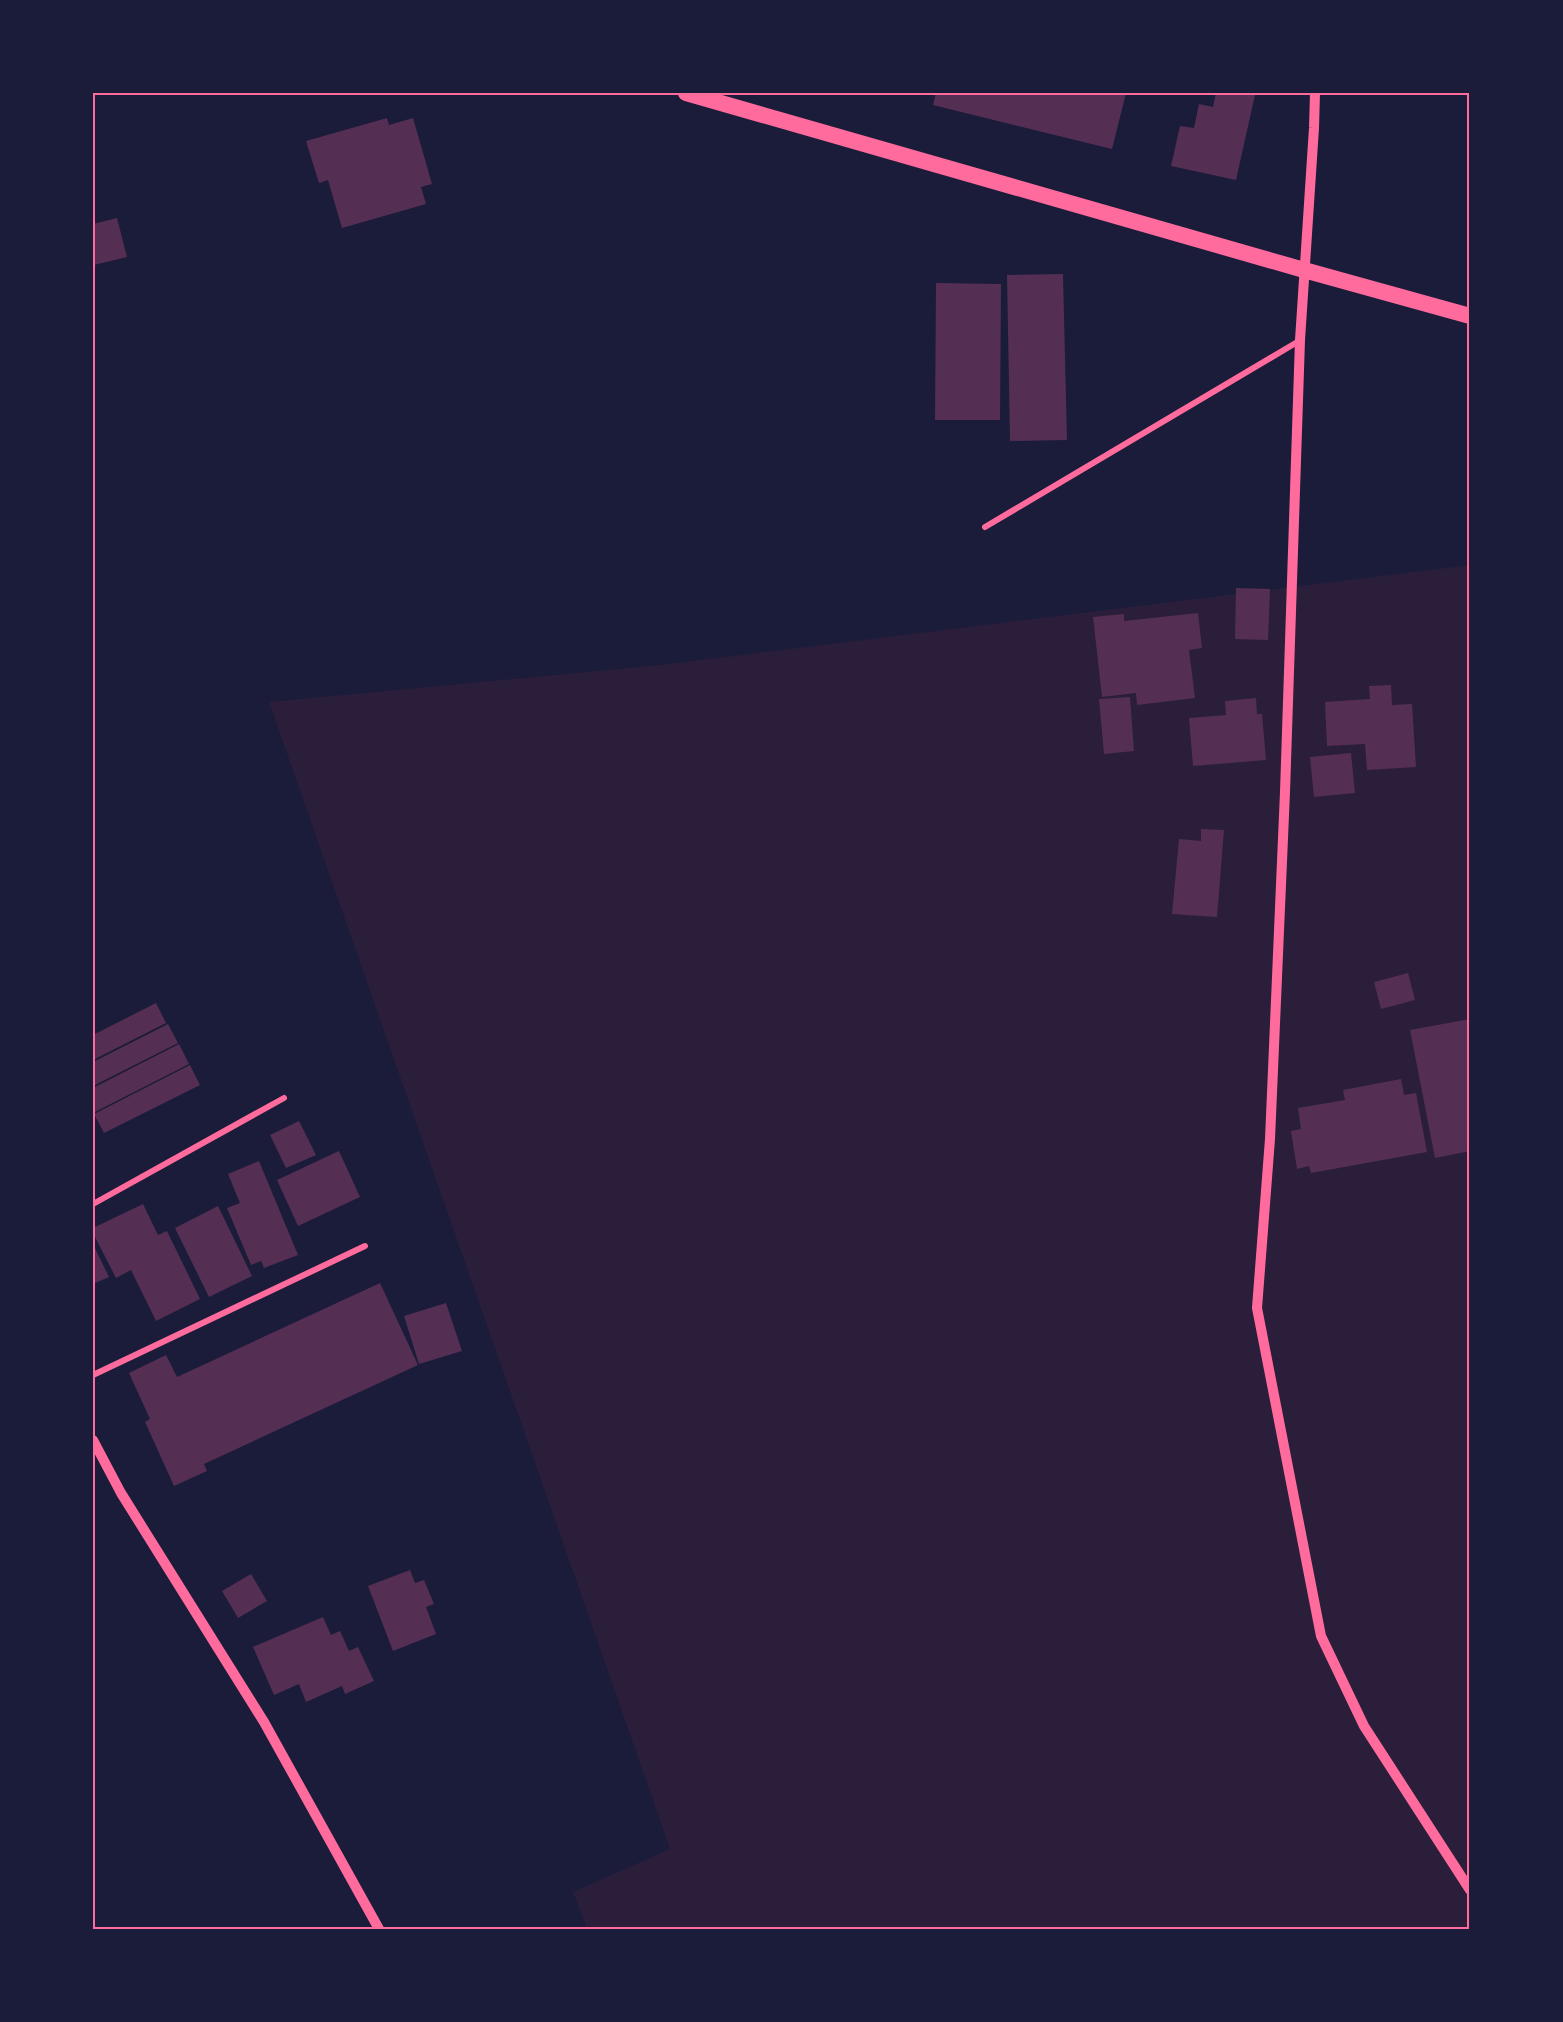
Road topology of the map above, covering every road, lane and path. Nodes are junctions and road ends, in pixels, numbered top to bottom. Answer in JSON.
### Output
{"nodes":[{"id":1,"x":686,"y":93,"type":"edge"},
{"id":2,"x":1314,"y":93,"type":"edge"},
{"id":3,"x":1304,"y":270,"type":"junction"},
{"id":4,"x":1470,"y":316,"type":"edge"},
{"id":5,"x":1300,"y":340,"type":"junction"},
{"id":6,"x":985,"y":527,"type":"dead end"},
{"id":7,"x":285,"y":1098,"type":"dead end"},
{"id":8,"x":93,"y":1204,"type":"edge"},
{"id":9,"x":364,"y":1246,"type":"dead end"},
{"id":10,"x":93,"y":1375,"type":"edge"},
{"id":11,"x":93,"y":1440,"type":"edge"},
{"id":12,"x":1470,"y":1890,"type":"edge"},
{"id":13,"x":379,"y":1929,"type":"edge"}],
"edges":[{"from":1,"to":3,"type":"highway"},
{"from":2,"to":3,"type":"street"},
{"from":3,"to":4,"type":"highway"},
{"from":3,"to":5,"type":"street"},
{"from":5,"to":6,"type":"street"},
{"from":5,"to":12,"type":"street"},
{"from":7,"to":8,"type":"street"},
{"from":9,"to":10,"type":"street"},
{"from":11,"to":13,"type":"street"}]}
